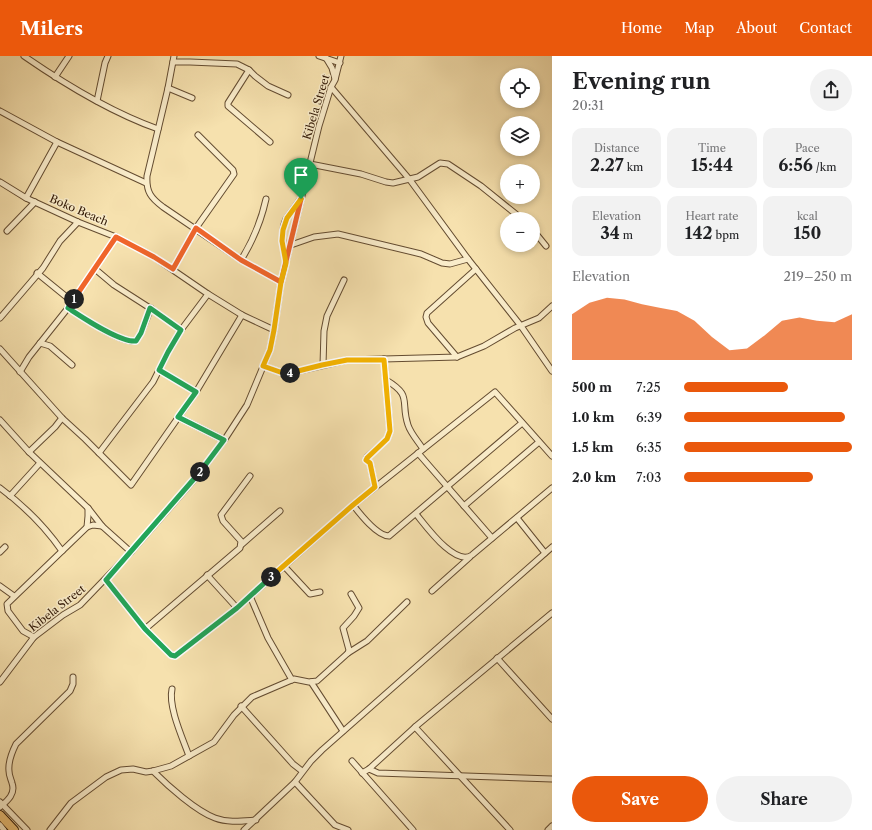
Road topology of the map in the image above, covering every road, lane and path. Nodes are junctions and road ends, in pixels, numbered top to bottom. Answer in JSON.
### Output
{"nodes":[{"id":1,"x":24,"y":56,"type":"edge"},
{"id":2,"x":70,"y":56,"type":"edge"},
{"id":3,"x":108,"y":56,"type":"edge"},
{"id":4,"x":174,"y":56,"type":"edge"},
{"id":5,"x":319,"y":56,"type":"edge"},
{"id":6,"x":341,"y":56,"type":"edge"},
{"id":7,"x":326,"y":58,"type":"junction"},
{"id":8,"x":173,"y":62,"type":"junction"},
{"id":9,"x":340,"y":62,"type":"junction"},
{"id":10,"x":248,"y":70,"type":"junction"},
{"id":11,"x":55,"y":77,"type":"junction"},
{"id":12,"x":335,"y":80,"type":"junction"},
{"id":13,"x":331,"y":87,"type":"junction"},
{"id":14,"x":168,"y":88,"type":"junction"},
{"id":15,"x":288,"y":95,"type":"dead end"},
{"id":16,"x":192,"y":98,"type":"dead end"},
{"id":17,"x":97,"y":101,"type":"junction"},
{"id":18,"x":0,"y":111,"type":"edge"},
{"id":19,"x":158,"y":129,"type":"junction"},
{"id":20,"x":198,"y":136,"type":"dead end"},
{"id":21,"x":57,"y":142,"type":"junction"},
{"id":22,"x":270,"y":142,"type":"dead end"},
{"id":23,"x":310,"y":164,"type":"junction"},
{"id":24,"x":410,"y":180,"type":"junction"},
{"id":25,"x":0,"y":182,"type":"edge"},
{"id":26,"x":146,"y":183,"type":"junction"},
{"id":27,"x":26,"y":198,"type":"junction"},
{"id":28,"x":266,"y":199,"type":"dead end"},
{"id":29,"x":301,"y":199,"type":"junction"},
{"id":30,"x":35,"y":202,"type":"junction"},
{"id":31,"x":513,"y":212,"type":"edge"},
{"id":32,"x":78,"y":222,"type":"junction"},
{"id":33,"x":196,"y":228,"type":"junction"},
{"id":34,"x":7,"y":231,"type":"dead end"},
{"id":35,"x":116,"y":237,"type":"junction"},
{"id":36,"x":540,"y":239,"type":"edge"},
{"id":37,"x":291,"y":245,"type":"junction"},
{"id":38,"x":546,"y":246,"type":"dead end"},
{"id":39,"x":468,"y":259,"type":"junction"},
{"id":40,"x":241,"y":260,"type":"junction"},
{"id":41,"x":286,"y":263,"type":"junction"},
{"id":42,"x":95,"y":269,"type":"junction"},
{"id":43,"x":173,"y":269,"type":"junction"},
{"id":44,"x":476,"y":270,"type":"junction"},
{"id":45,"x":37,"y":273,"type":"junction"},
{"id":46,"x":344,"y":280,"type":"dead end"},
{"id":47,"x":281,"y":282,"type":"junction"},
{"id":48,"x":208,"y":294,"type":"junction"},
{"id":49,"x":69,"y":305,"type":"junction"},
{"id":50,"x":552,"y":306,"type":"edge"},
{"id":51,"x":150,"y":308,"type":"junction"},
{"id":52,"x":242,"y":315,"type":"junction"},
{"id":53,"x":0,"y":318,"type":"edge"},
{"id":54,"x":521,"y":326,"type":"junction"},
{"id":55,"x":181,"y":330,"type":"junction"},
{"id":56,"x":274,"y":330,"type":"junction"},
{"id":57,"x":40,"y":343,"type":"junction"},
{"id":58,"x":0,"y":349,"type":"edge"},
{"id":59,"x":458,"y":356,"type":"junction"},
{"id":60,"x":384,"y":360,"type":"junction"},
{"id":61,"x":72,"y":365,"type":"dead end"},
{"id":62,"x":322,"y":365,"type":"junction"},
{"id":63,"x":263,"y":366,"type":"junction"},
{"id":64,"x":159,"y":370,"type":"junction"},
{"id":65,"x":552,"y":371,"type":"edge"},
{"id":66,"x":20,"y":372,"type":"junction"},
{"id":67,"x":386,"y":380,"type":"junction"},
{"id":68,"x":196,"y":392,"type":"junction"},
{"id":69,"x":178,"y":417,"type":"junction"},
{"id":70,"x":62,"y":418,"type":"junction"},
{"id":71,"x":0,"y":420,"type":"edge"},
{"id":72,"x":522,"y":422,"type":"junction"},
{"id":73,"x":224,"y":440,"type":"junction"},
{"id":74,"x":539,"y":442,"type":"junction"},
{"id":75,"x":423,"y":449,"type":"junction"},
{"id":76,"x":29,"y":452,"type":"junction"},
{"id":77,"x":98,"y":453,"type":"junction"},
{"id":78,"x":418,"y":453,"type":"junction"},
{"id":79,"x":552,"y":456,"type":"edge"},
{"id":80,"x":40,"y":463,"type":"junction"},
{"id":81,"x":250,"y":476,"type":"dead end"},
{"id":82,"x":375,"y":487,"type":"junction"},
{"id":83,"x":446,"y":487,"type":"junction"},
{"id":84,"x":0,"y":488,"type":"edge"},
{"id":85,"x":552,"y":488,"type":"edge"},
{"id":86,"x":10,"y":496,"type":"junction"},
{"id":87,"x":353,"y":505,"type":"junction"},
{"id":88,"x":464,"y":506,"type":"junction"},
{"id":89,"x":88,"y":508,"type":"junction"},
{"id":90,"x":280,"y":511,"type":"dead end"},
{"id":91,"x":416,"y":514,"type":"junction"},
{"id":92,"x":517,"y":518,"type":"junction"},
{"id":93,"x":102,"y":526,"type":"junction"},
{"id":94,"x":87,"y":527,"type":"junction"},
{"id":95,"x":492,"y":538,"type":"junction"},
{"id":96,"x":241,"y":545,"type":"junction"},
{"id":97,"x":5,"y":547,"type":"dead end"},
{"id":98,"x":552,"y":547,"type":"edge"},
{"id":99,"x":62,"y":551,"type":"junction"},
{"id":100,"x":0,"y":552,"type":"edge"},
{"id":101,"x":131,"y":552,"type":"junction"},
{"id":102,"x":546,"y":553,"type":"junction"},
{"id":103,"x":472,"y":555,"type":"junction"},
{"id":104,"x":284,"y":566,"type":"junction"},
{"id":105,"x":207,"y":575,"type":"junction"},
{"id":106,"x":106,"y":580,"type":"junction"},
{"id":107,"x":0,"y":586,"type":"edge"},
{"id":108,"x":320,"y":592,"type":"dead end"},
{"id":109,"x":432,"y":592,"type":"dead end"},
{"id":110,"x":351,"y":594,"type":"dead end"},
{"id":111,"x":14,"y":596,"type":"junction"},
{"id":112,"x":250,"y":596,"type":"junction"},
{"id":113,"x":407,"y":602,"type":"dead end"},
{"id":114,"x":237,"y":608,"type":"junction"},
{"id":115,"x":552,"y":613,"type":"edge"},
{"id":116,"x":145,"y":629,"type":"junction"},
{"id":117,"x":34,"y":637,"type":"junction"},
{"id":118,"x":348,"y":653,"type":"junction"},
{"id":119,"x":497,"y":658,"type":"junction"},
{"id":120,"x":73,"y":677,"type":"dead end"},
{"id":121,"x":292,"y":680,"type":"junction"},
{"id":122,"x":0,"y":682,"type":"edge"},
{"id":123,"x":311,"y":682,"type":"junction"},
{"id":124,"x":172,"y":689,"type":"dead end"},
{"id":125,"x":241,"y":706,"type":"junction"},
{"id":126,"x":552,"y":718,"type":"edge"},
{"id":127,"x":415,"y":728,"type":"junction"},
{"id":128,"x":343,"y":731,"type":"junction"},
{"id":129,"x":189,"y":756,"type":"junction"},
{"id":130,"x":352,"y":761,"type":"dead end"},
{"id":131,"x":369,"y":769,"type":"junction"},
{"id":132,"x":302,"y":771,"type":"junction"},
{"id":133,"x":153,"y":772,"type":"junction"},
{"id":134,"x":362,"y":773,"type":"junction"},
{"id":135,"x":458,"y":775,"type":"junction"},
{"id":136,"x":552,"y":779,"type":"edge"},
{"id":137,"x":295,"y":782,"type":"junction"},
{"id":138,"x":1,"y":804,"type":"edge"},
{"id":139,"x":0,"y":815,"type":"edge"},
{"id":140,"x":256,"y":820,"type":"junction"},
{"id":141,"x":0,"y":825,"type":"edge"},
{"id":142,"x":552,"y":826,"type":"edge"},
{"id":143,"x":4,"y":830,"type":"edge"},
{"id":144,"x":14,"y":830,"type":"edge"},
{"id":145,"x":27,"y":830,"type":"edge"},
{"id":146,"x":50,"y":830,"type":"edge"},
{"id":147,"x":244,"y":830,"type":"edge"},
{"id":148,"x":348,"y":830,"type":"edge"},
{"id":149,"x":413,"y":830,"type":"edge"},
{"id":150,"x":510,"y":830,"type":"edge"},
{"id":151,"x":548,"y":830,"type":"edge"}],
"edges":[{"from":1,"to":11,"type":"street"},
{"from":2,"to":11,"type":"street"},
{"from":3,"to":17,"type":"street"},
{"from":4,"to":8,"type":"street"},
{"from":5,"to":7,"type":"street"},
{"from":6,"to":9,"type":"street","name":"Kibela Street"},
{"from":7,"to":9,"type":"street"},
{"from":7,"to":12,"type":"street"},
{"from":8,"to":10,"type":"street"},
{"from":8,"to":14,"type":"street"},
{"from":9,"to":12,"type":"street","name":"Kibela Street"},
{"from":10,"to":15,"type":"street"},
{"from":10,"to":22,"type":"street"},
{"from":11,"to":17,"type":"street"},
{"from":12,"to":13,"type":"street","name":"Kibela Street"},
{"from":13,"to":23,"type":"street","name":"Kibela Street"},
{"from":13,"to":24,"type":"street"},
{"from":14,"to":16,"type":"street"},
{"from":14,"to":19,"type":"street"},
{"from":17,"to":19,"type":"street"},
{"from":18,"to":21,"type":"street"},
{"from":19,"to":26,"type":"street"},
{"from":20,"to":33,"type":"street"},
{"from":21,"to":26,"type":"street"},
{"from":21,"to":27,"type":"street"},
{"from":23,"to":24,"type":"street"},
{"from":23,"to":29,"type":"street","name":"Kibela Street"},
{"from":24,"to":31,"type":"street"},
{"from":24,"to":39,"type":"street"},
{"from":25,"to":27,"type":"street","name":"Boko Beach"},
{"from":26,"to":33,"type":"street"},
{"from":27,"to":30,"type":"street","name":"Boko Beach"},
{"from":28,"to":40,"type":"street"},
{"from":29,"to":37,"type":"street","name":"Kibela Street"},
{"from":29,"to":41,"type":"street"},
{"from":30,"to":32,"type":"street","name":"Boko Beach"},
{"from":30,"to":34,"type":"street"},
{"from":32,"to":35,"type":"street","name":"Boko Beach"},
{"from":32,"to":45,"type":"street"},
{"from":33,"to":40,"type":"street"},
{"from":33,"to":43,"type":"street"},
{"from":35,"to":42,"type":"street"},
{"from":35,"to":43,"type":"street","name":"Boko Beach"},
{"from":36,"to":38,"type":"street"},
{"from":37,"to":39,"type":"street"},
{"from":37,"to":41,"type":"street","name":"Kibela Street"},
{"from":39,"to":44,"type":"street"},
{"from":40,"to":47,"type":"street"},
{"from":41,"to":47,"type":"street","name":"Kibela Street"},
{"from":42,"to":49,"type":"street"},
{"from":42,"to":51,"type":"street"},
{"from":43,"to":48,"type":"street","name":"Boko Beach"},
{"from":44,"to":54,"type":"street"},
{"from":44,"to":59,"type":"street"},
{"from":45,"to":49,"type":"street"},
{"from":45,"to":53,"type":"street"},
{"from":46,"to":62,"type":"street"},
{"from":47,"to":56,"type":"street","name":"Kibela Street"},
{"from":48,"to":52,"type":"street","name":"Boko Beach"},
{"from":48,"to":55,"type":"street"},
{"from":49,"to":51,"type":"street"},
{"from":49,"to":57,"type":"street"},
{"from":50,"to":54,"type":"street"},
{"from":51,"to":55,"type":"street"},
{"from":52,"to":56,"type":"street","name":"Boko Beach"},
{"from":52,"to":68,"type":"street"},
{"from":54,"to":59,"type":"street"},
{"from":54,"to":65,"type":"street"},
{"from":55,"to":64,"type":"street"},
{"from":56,"to":63,"type":"street","name":"Kibela Street"},
{"from":57,"to":61,"type":"street"},
{"from":57,"to":66,"type":"street"},
{"from":58,"to":66,"type":"street"},
{"from":59,"to":60,"type":"street"},
{"from":60,"to":62,"type":"street"},
{"from":60,"to":67,"type":"street"},
{"from":62,"to":63,"type":"street"},
{"from":63,"to":73,"type":"street","name":"Kibela Street"},
{"from":64,"to":68,"type":"street"},
{"from":64,"to":77,"type":"street"},
{"from":66,"to":70,"type":"street"},
{"from":67,"to":75,"type":"street"},
{"from":67,"to":82,"type":"street"},
{"from":68,"to":69,"type":"street"},
{"from":69,"to":73,"type":"street"},
{"from":69,"to":77,"type":"street"},
{"from":70,"to":76,"type":"street"},
{"from":70,"to":77,"type":"street"},
{"from":71,"to":76,"type":"street"},
{"from":72,"to":74,"type":"street"},
{"from":72,"to":75,"type":"street"},
{"from":72,"to":83,"type":"street"},
{"from":73,"to":101,"type":"street","name":"Kibela Street"},
{"from":74,"to":79,"type":"street"},
{"from":74,"to":88,"type":"street"},
{"from":75,"to":78,"type":"street"},
{"from":76,"to":80,"type":"street"},
{"from":78,"to":82,"type":"street"},
{"from":78,"to":83,"type":"street"},
{"from":80,"to":86,"type":"street"},
{"from":80,"to":89,"type":"street"},
{"from":81,"to":96,"type":"street"},
{"from":82,"to":87,"type":"street"},
{"from":83,"to":88,"type":"street"},
{"from":83,"to":91,"type":"street"},
{"from":84,"to":86,"type":"street"},
{"from":85,"to":92,"type":"street"},
{"from":86,"to":99,"type":"street"},
{"from":87,"to":91,"type":"street"},
{"from":87,"to":104,"type":"street"},
{"from":88,"to":95,"type":"street"},
{"from":89,"to":93,"type":"street"},
{"from":89,"to":94,"type":"street"},
{"from":90,"to":96,"type":"street"},
{"from":91,"to":103,"type":"street"},
{"from":92,"to":95,"type":"street"},
{"from":92,"to":102,"type":"street"},
{"from":93,"to":94,"type":"street"},
{"from":93,"to":101,"type":"street"},
{"from":94,"to":99,"type":"street"},
{"from":95,"to":103,"type":"street"},
{"from":96,"to":105,"type":"street"},
{"from":97,"to":100,"type":"street"},
{"from":98,"to":102,"type":"street"},
{"from":99,"to":111,"type":"street"},
{"from":101,"to":106,"type":"street","name":"Kibela Street"},
{"from":102,"to":128,"type":"street"},
{"from":103,"to":109,"type":"street"},
{"from":104,"to":108,"type":"street"},
{"from":104,"to":112,"type":"street"},
{"from":105,"to":114,"type":"street"},
{"from":105,"to":116,"type":"street"},
{"from":106,"to":116,"type":"street"},
{"from":106,"to":117,"type":"street","name":"Kibela Street"},
{"from":107,"to":111,"type":"street"},
{"from":110,"to":118,"type":"street"},
{"from":111,"to":117,"type":"street"},
{"from":112,"to":114,"type":"street"},
{"from":112,"to":121,"type":"street"},
{"from":113,"to":118,"type":"street"},
{"from":114,"to":116,"type":"street"},
{"from":115,"to":119,"type":"street"},
{"from":117,"to":122,"type":"street","name":"Kibela Street"},
{"from":118,"to":123,"type":"street"},
{"from":119,"to":126,"type":"street"},
{"from":119,"to":127,"type":"street"},
{"from":120,"to":138,"type":"street"},
{"from":121,"to":123,"type":"street"},
{"from":121,"to":125,"type":"street"},
{"from":123,"to":128,"type":"street"},
{"from":124,"to":129,"type":"street"},
{"from":125,"to":129,"type":"street"},
{"from":125,"to":132,"type":"street"},
{"from":127,"to":131,"type":"street"},
{"from":127,"to":135,"type":"street"},
{"from":128,"to":132,"type":"street"},
{"from":129,"to":133,"type":"street"},
{"from":130,"to":134,"type":"street"},
{"from":131,"to":134,"type":"street"},
{"from":131,"to":135,"type":"street"},
{"from":132,"to":137,"type":"street"},
{"from":133,"to":140,"type":"street"},
{"from":133,"to":146,"type":"street"},
{"from":134,"to":149,"type":"street"},
{"from":135,"to":136,"type":"street"},
{"from":135,"to":150,"type":"street"},
{"from":137,"to":140,"type":"street"},
{"from":137,"to":148,"type":"street"},
{"from":138,"to":145,"type":"street"},
{"from":139,"to":144,"type":"highway"},
{"from":140,"to":147,"type":"street"},
{"from":141,"to":143,"type":"street"},
{"from":142,"to":151,"type":"street"}]}
